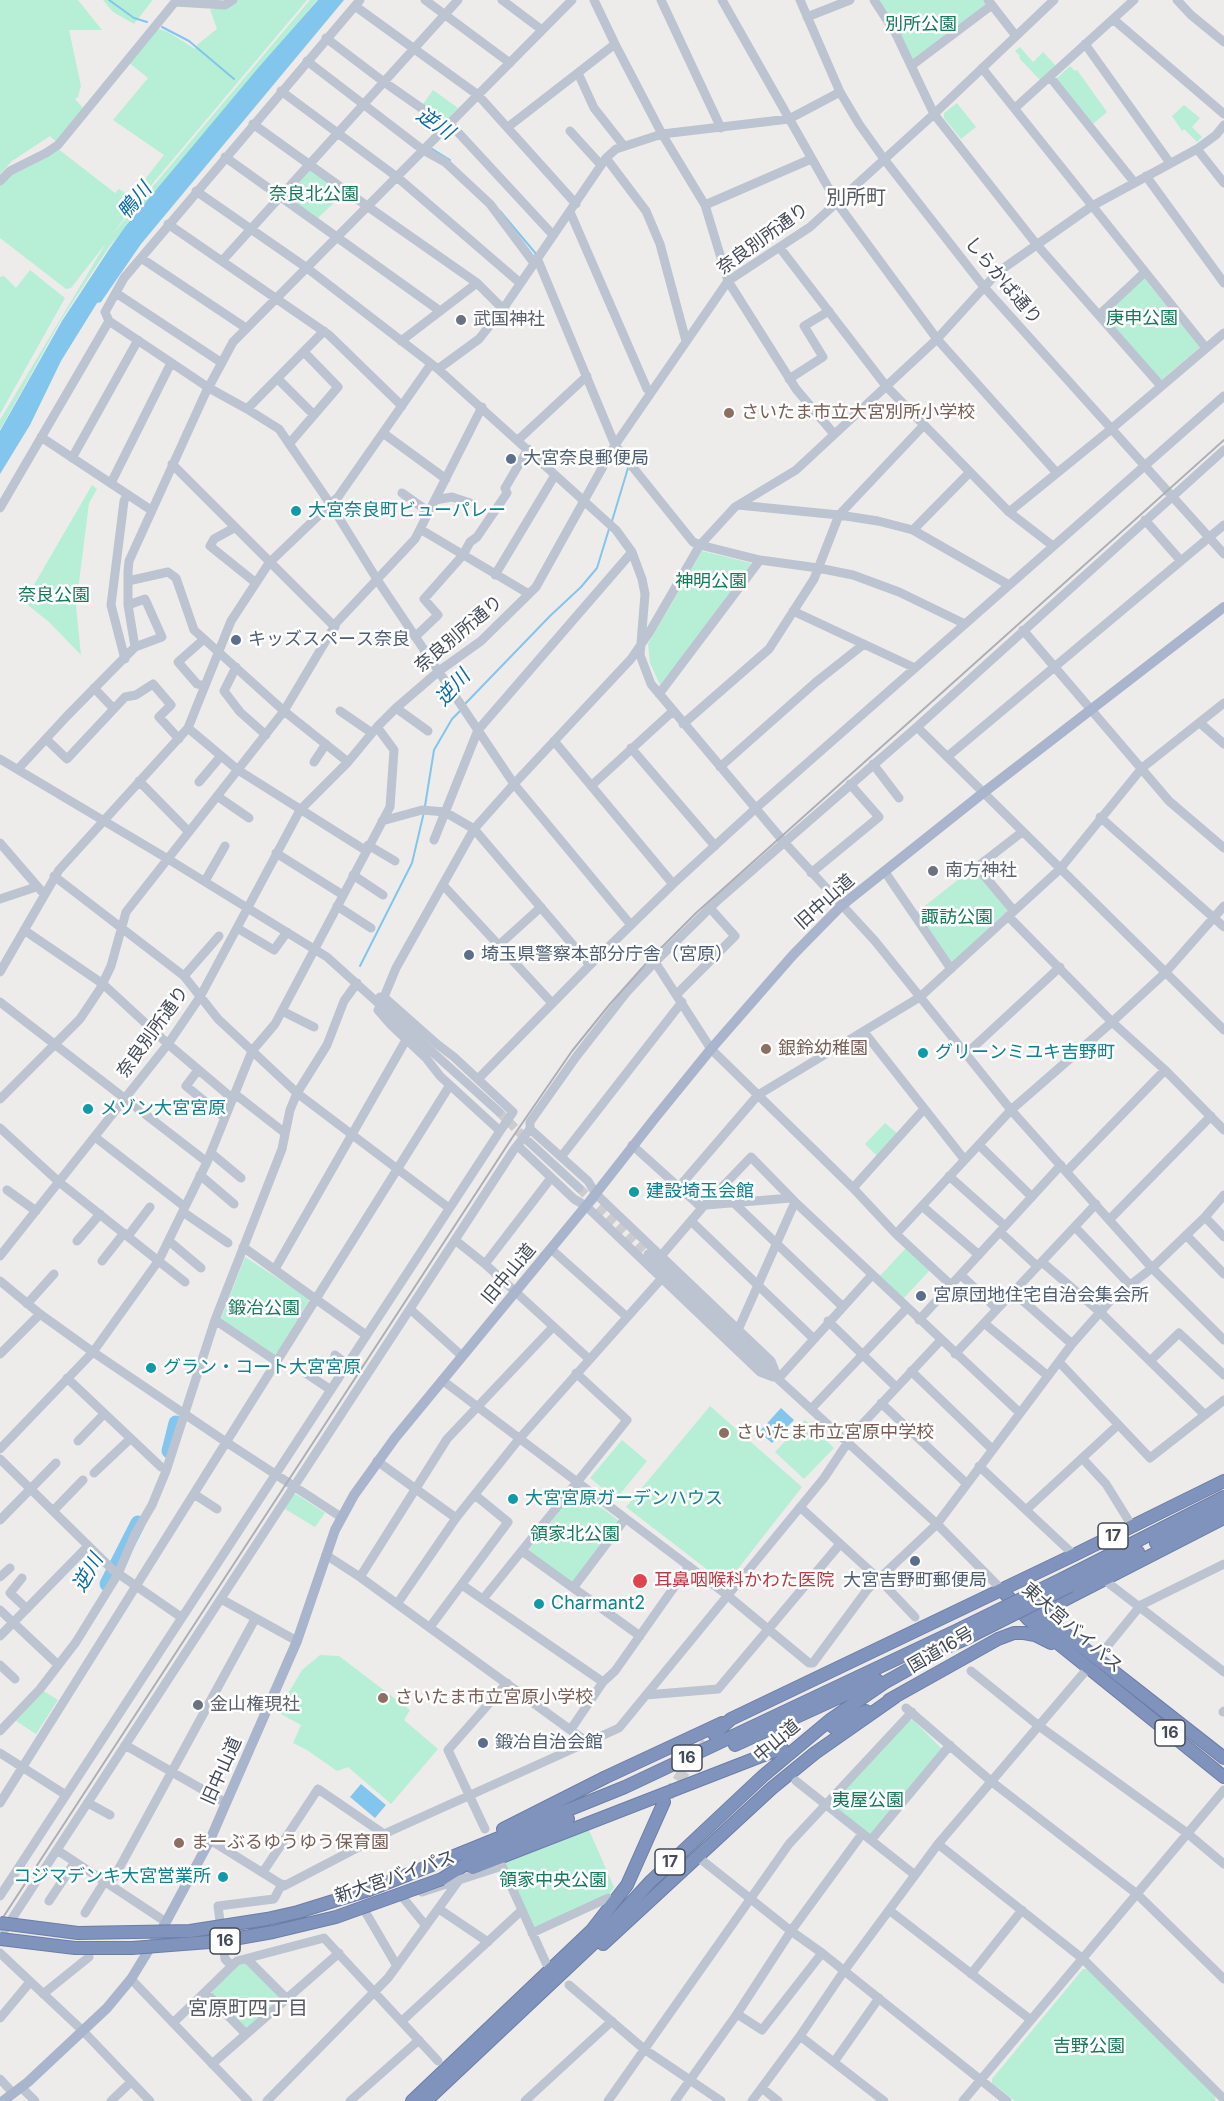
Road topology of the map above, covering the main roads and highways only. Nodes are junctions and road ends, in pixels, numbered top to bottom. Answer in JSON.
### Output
{"nodes":[{"id":1,"x":1224,"y":607,"type":"edge"},
{"id":2,"x":1224,"y":1481,"type":"edge"},
{"id":3,"x":1224,"y":1497,"type":"edge"},
{"id":4,"x":1224,"y":1507,"type":"edge"},
{"id":5,"x":1224,"y":1518,"type":"edge"},
{"id":6,"x":1067,"y":1582,"type":"junction"},
{"id":7,"x":1002,"y":1590,"type":"junction"},
{"id":8,"x":1034,"y":1616,"type":"junction"},
{"id":9,"x":965,"y":1633,"type":"junction"},
{"id":10,"x":998,"y":1639,"type":"junction"},
{"id":11,"x":938,"y":1651,"type":"junction"},
{"id":12,"x":1071,"y":1653,"type":"junction"},
{"id":13,"x":1092,"y":1663,"type":"junction"},
{"id":14,"x":895,"y":1697,"type":"junction"},
{"id":15,"x":731,"y":1719,"type":"junction"},
{"id":16,"x":833,"y":1727,"type":"dead end"},
{"id":17,"x":714,"y":1734,"type":"tunnel mouth"},
{"id":18,"x":782,"y":1748,"type":"dead end"},
{"id":19,"x":1224,"y":1758,"type":"edge"},
{"id":20,"x":1224,"y":1776,"type":"edge"},
{"id":21,"x":664,"y":1802,"type":"tunnel mouth"},
{"id":22,"x":407,"y":1875,"type":"junction"},
{"id":23,"x":442,"y":1879,"type":"junction"},
{"id":24,"x":0,"y":1923,"type":"edge"},
{"id":25,"x":0,"y":1938,"type":"edge"},
{"id":26,"x":479,"y":2051,"type":"junction"},
{"id":27,"x":3,"y":2101,"type":"edge"},
{"id":28,"x":412,"y":2101,"type":"edge"},
{"id":29,"x":426,"y":2101,"type":"edge"}],
"edges":[{"from":1,"to":27,"type":"main road","name":"旧中山道"},
{"from":2,"to":7,"type":"highway","name":"中山道","number":"17"},
{"from":3,"to":6,"type":"highway","number":"17"},
{"from":4,"to":6,"type":"highway","name":"中山道","number":"17"},
{"from":5,"to":8,"type":"highway"},
{"from":6,"to":9,"type":"highway","name":"中山道","number":"17","bridge":true},
{"from":7,"to":8,"type":"highway","name":"東大宮バイパス","number":"16"},
{"from":7,"to":10,"type":"highway"},
{"from":7,"to":15,"type":"highway","name":"中山道","number":"16"},
{"from":8,"to":12,"type":"highway","name":"東大宮バイパス","number":"16"},
{"from":8,"to":13,"type":"highway","name":"東大宮バイパス","number":"16"},
{"from":9,"to":11,"type":"highway","name":"中山道","number":"17"},
{"from":9,"to":22,"type":"highway","number":"16"},
{"from":10,"to":12,"type":"highway","name":"国道16号","number":"16"},
{"from":10,"to":14,"type":"highway","name":"国道16号","number":"16"},
{"from":11,"to":23,"type":"highway","number":"16"},
{"from":11,"to":26,"type":"highway","name":"中山道","number":"17"},
{"from":12,"to":13,"type":"highway","name":"東大宮バイパス","number":"16"},
{"from":13,"to":19,"type":"highway","name":"東大宮バイパス","number":"16"},
{"from":13,"to":20,"type":"highway","name":"東大宮バイパス","number":"16"},
{"from":14,"to":16,"type":"highway","name":"国道16号","number":"16"},
{"from":14,"to":26,"type":"highway"},
{"from":15,"to":17,"type":"highway","name":"中山道"},
{"from":15,"to":22,"type":"highway","name":"新大宮バイパス","number":"16"},
{"from":18,"to":23,"type":"highway","name":"新大宮バイパス","number":"16"},
{"from":21,"to":28,"type":"highway","number":"17"},
{"from":22,"to":24,"type":"highway","name":"新大宮バイパス","number":"16","bridge":true},
{"from":23,"to":25,"type":"highway","name":"新大宮バイパス","number":"16","bridge":true},
{"from":26,"to":29,"type":"highway","name":"中山道","number":"17"}]}
